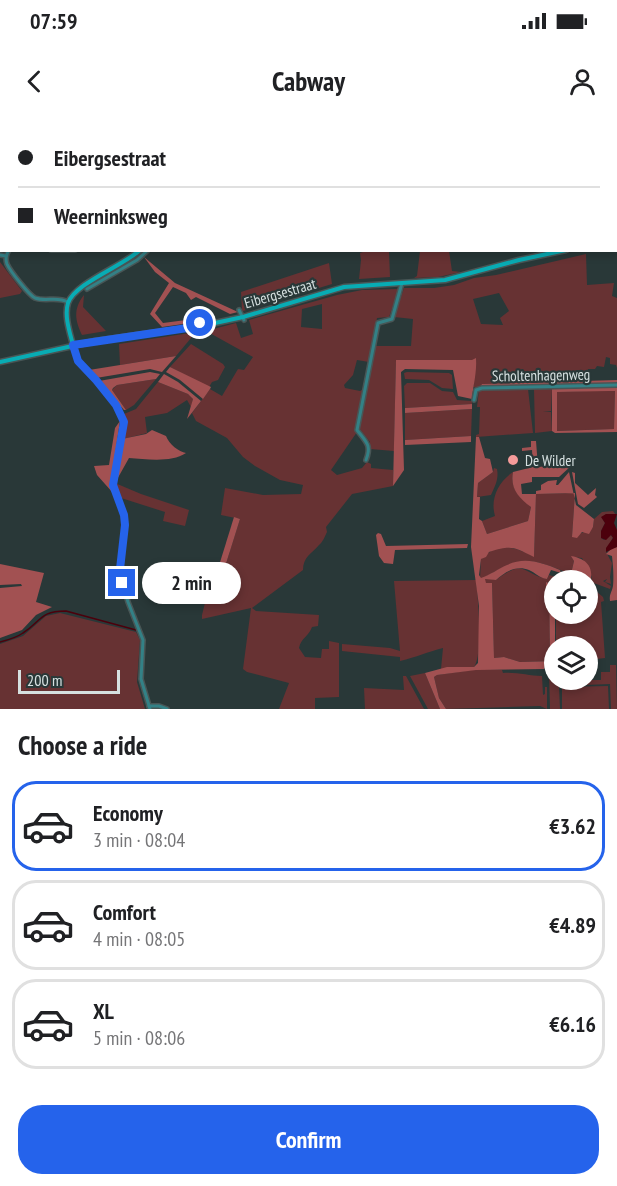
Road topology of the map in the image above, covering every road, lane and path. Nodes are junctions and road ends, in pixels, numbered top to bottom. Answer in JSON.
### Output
{"nodes":[{"id":1,"x":8,"y":252,"type":"edge"},
{"id":2,"x":137,"y":252,"type":"edge"},
{"id":3,"x":146,"y":252,"type":"edge"},
{"id":4,"x":557,"y":252,"type":"edge"},
{"id":5,"x":0,"y":255,"type":"edge"},
{"id":6,"x":6,"y":256,"type":"junction"},
{"id":7,"x":402,"y":283,"type":"junction"},
{"id":8,"x":87,"y":290,"type":"dead end"},
{"id":9,"x":68,"y":302,"type":"junction"},
{"id":10,"x":239,"y":310,"type":"dead end"},
{"id":11,"x":244,"y":318,"type":"junction"},
{"id":12,"x":73,"y":345,"type":"junction"},
{"id":13,"x":0,"y":362,"type":"edge"},
{"id":14,"x":617,"y":385,"type":"edge"},
{"id":15,"x":474,"y":400,"type":"dead end"},
{"id":16,"x":366,"y":460,"type":"dead end"},
{"id":17,"x":149,"y":707,"type":"edge"},
{"id":18,"x":167,"y":709,"type":"edge"}],
"edges":[{"from":1,"to":6,"type":"street"},
{"from":2,"to":9,"type":"main road"},
{"from":3,"to":8,"type":"street"},
{"from":4,"to":7,"type":"main road","name":"Eibergsestraat"},
{"from":5,"to":6,"type":"street"},
{"from":6,"to":9,"type":"street"},
{"from":7,"to":11,"type":"main road","name":"Eibergsestraat"},
{"from":7,"to":16,"type":"street"},
{"from":9,"to":12,"type":"main road"},
{"from":10,"to":11,"type":"street"},
{"from":11,"to":12,"type":"main road","name":"Eibergsestraat"},
{"from":12,"to":13,"type":"main road","name":"Eibergsestraat"},
{"from":12,"to":17,"type":"street"},
{"from":14,"to":15,"type":"street","name":"Scholtenhagenweg"},
{"from":17,"to":18,"type":"street"}]}
